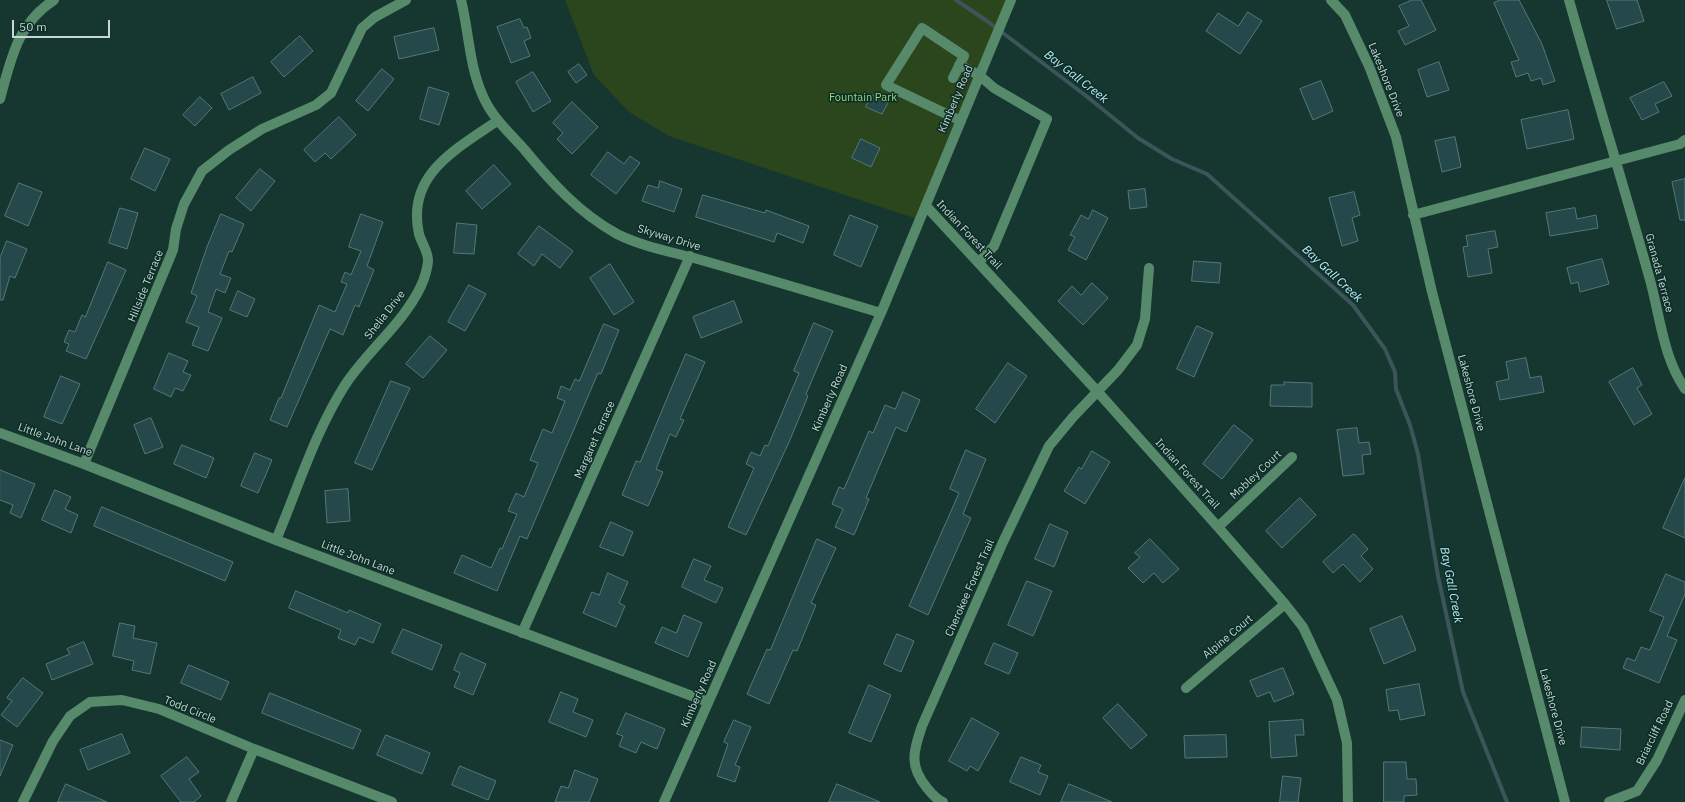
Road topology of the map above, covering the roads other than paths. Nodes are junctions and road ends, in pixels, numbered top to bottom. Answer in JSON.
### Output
{"nodes":[{"id":1,"x":54,"y":0,"type":"edge"},
{"id":2,"x":406,"y":0,"type":"edge"},
{"id":3,"x":461,"y":0,"type":"edge"},
{"id":4,"x":1331,"y":0,"type":"edge"},
{"id":5,"x":1569,"y":0,"type":"edge"},
{"id":6,"x":1010,"y":2,"type":"edge"},
{"id":7,"x":959,"y":65,"type":"junction"},
{"id":8,"x":979,"y":76,"type":"junction"},
{"id":9,"x":953,"y":78,"type":"dead end"},
{"id":10,"x":0,"y":99,"type":"edge"},
{"id":11,"x":961,"y":120,"type":"junction"},
{"id":12,"x":496,"y":121,"type":"junction"},
{"id":13,"x":1685,"y":140,"type":"edge"},
{"id":14,"x":1614,"y":160,"type":"junction"},
{"id":15,"x":926,"y":206,"type":"junction"},
{"id":16,"x":1413,"y":215,"type":"junction"},
{"id":17,"x":690,"y":256,"type":"junction"},
{"id":18,"x":979,"y":262,"type":"junction"},
{"id":19,"x":1149,"y":268,"type":"dead end"},
{"id":20,"x":881,"y":313,"type":"junction"},
{"id":21,"x":1685,"y":389,"type":"edge"},
{"id":22,"x":1097,"y":391,"type":"junction"},
{"id":23,"x":0,"y":433,"type":"edge"},
{"id":24,"x":1292,"y":458,"type":"dead end"},
{"id":25,"x":84,"y":464,"type":"junction"},
{"id":26,"x":1218,"y":527,"type":"junction"},
{"id":27,"x":276,"y":540,"type":"junction"},
{"id":28,"x":1285,"y":604,"type":"junction"},
{"id":29,"x":522,"y":633,"type":"junction"},
{"id":30,"x":1186,"y":688,"type":"dead end"},
{"id":31,"x":1685,"y":700,"type":"edge"},
{"id":32,"x":708,"y":702,"type":"junction"},
{"id":33,"x":254,"y":749,"type":"junction"},
{"id":34,"x":24,"y":802,"type":"edge"},
{"id":35,"x":231,"y":802,"type":"edge"},
{"id":36,"x":392,"y":802,"type":"edge"},
{"id":37,"x":664,"y":802,"type":"edge"},
{"id":38,"x":943,"y":802,"type":"edge"},
{"id":39,"x":1348,"y":802,"type":"edge"},
{"id":40,"x":1565,"y":802,"type":"edge"},
{"id":41,"x":1609,"y":802,"type":"edge"}],
"edges":[{"from":1,"to":10,"type":"street"},
{"from":2,"to":25,"type":"street","name":"Hillside Terrace"},
{"from":3,"to":12,"type":"street","name":"Skyway Drive"},
{"from":4,"to":16,"type":"street","name":"Lakeshore Drive"},
{"from":5,"to":14,"type":"street","name":"Granada Terrace"},
{"from":6,"to":8,"type":"street","name":"Kimberly Road"},
{"from":7,"to":8,"type":"street"},
{"from":7,"to":9,"type":"street"},
{"from":7,"to":11,"type":"street"},
{"from":8,"to":11,"type":"street","name":"Kimberly Road"},
{"from":8,"to":18,"type":"street"},
{"from":11,"to":15,"type":"street","name":"Kimberly Road"},
{"from":12,"to":17,"type":"street","name":"Skyway Drive"},
{"from":12,"to":27,"type":"street","name":"Shelia Drive"},
{"from":13,"to":14,"type":"street"},
{"from":14,"to":16,"type":"street"},
{"from":14,"to":21,"type":"street","name":"Granada Terrace"},
{"from":15,"to":18,"type":"street","name":"Indian Forest Trail"},
{"from":15,"to":20,"type":"street","name":"Kimberly Road"},
{"from":16,"to":40,"type":"street","name":"Lakeshore Drive"},
{"from":17,"to":20,"type":"street","name":"Skyway Drive"},
{"from":17,"to":29,"type":"street","name":"Margaret Terrace"},
{"from":18,"to":22,"type":"street","name":"Indian Forest Trail"},
{"from":19,"to":22,"type":"street","name":"Cherokee Forest Trail"},
{"from":20,"to":32,"type":"street","name":"Kimberly Road"},
{"from":22,"to":26,"type":"street","name":"Indian Forest Trail"},
{"from":22,"to":38,"type":"street","name":"Cherokee Forest Trail"},
{"from":23,"to":25,"type":"street","name":"Little John Lane"},
{"from":24,"to":26,"type":"street","name":"Mobley Court"},
{"from":25,"to":27,"type":"street","name":"Little John Lane"},
{"from":26,"to":28,"type":"street","name":"Indian Forest Trail"},
{"from":27,"to":29,"type":"street","name":"Little John Lane"},
{"from":28,"to":30,"type":"street","name":"Alpine Court"},
{"from":28,"to":39,"type":"street","name":"Indian Forest Trail"},
{"from":29,"to":32,"type":"street","name":"Little John Lane"},
{"from":31,"to":41,"type":"street","name":"Briarcliff Road"},
{"from":32,"to":37,"type":"street","name":"Kimberly Road"},
{"from":33,"to":34,"type":"street","name":"Todd Circle"},
{"from":33,"to":35,"type":"street"},
{"from":33,"to":36,"type":"street","name":"Todd Circle"}]}
